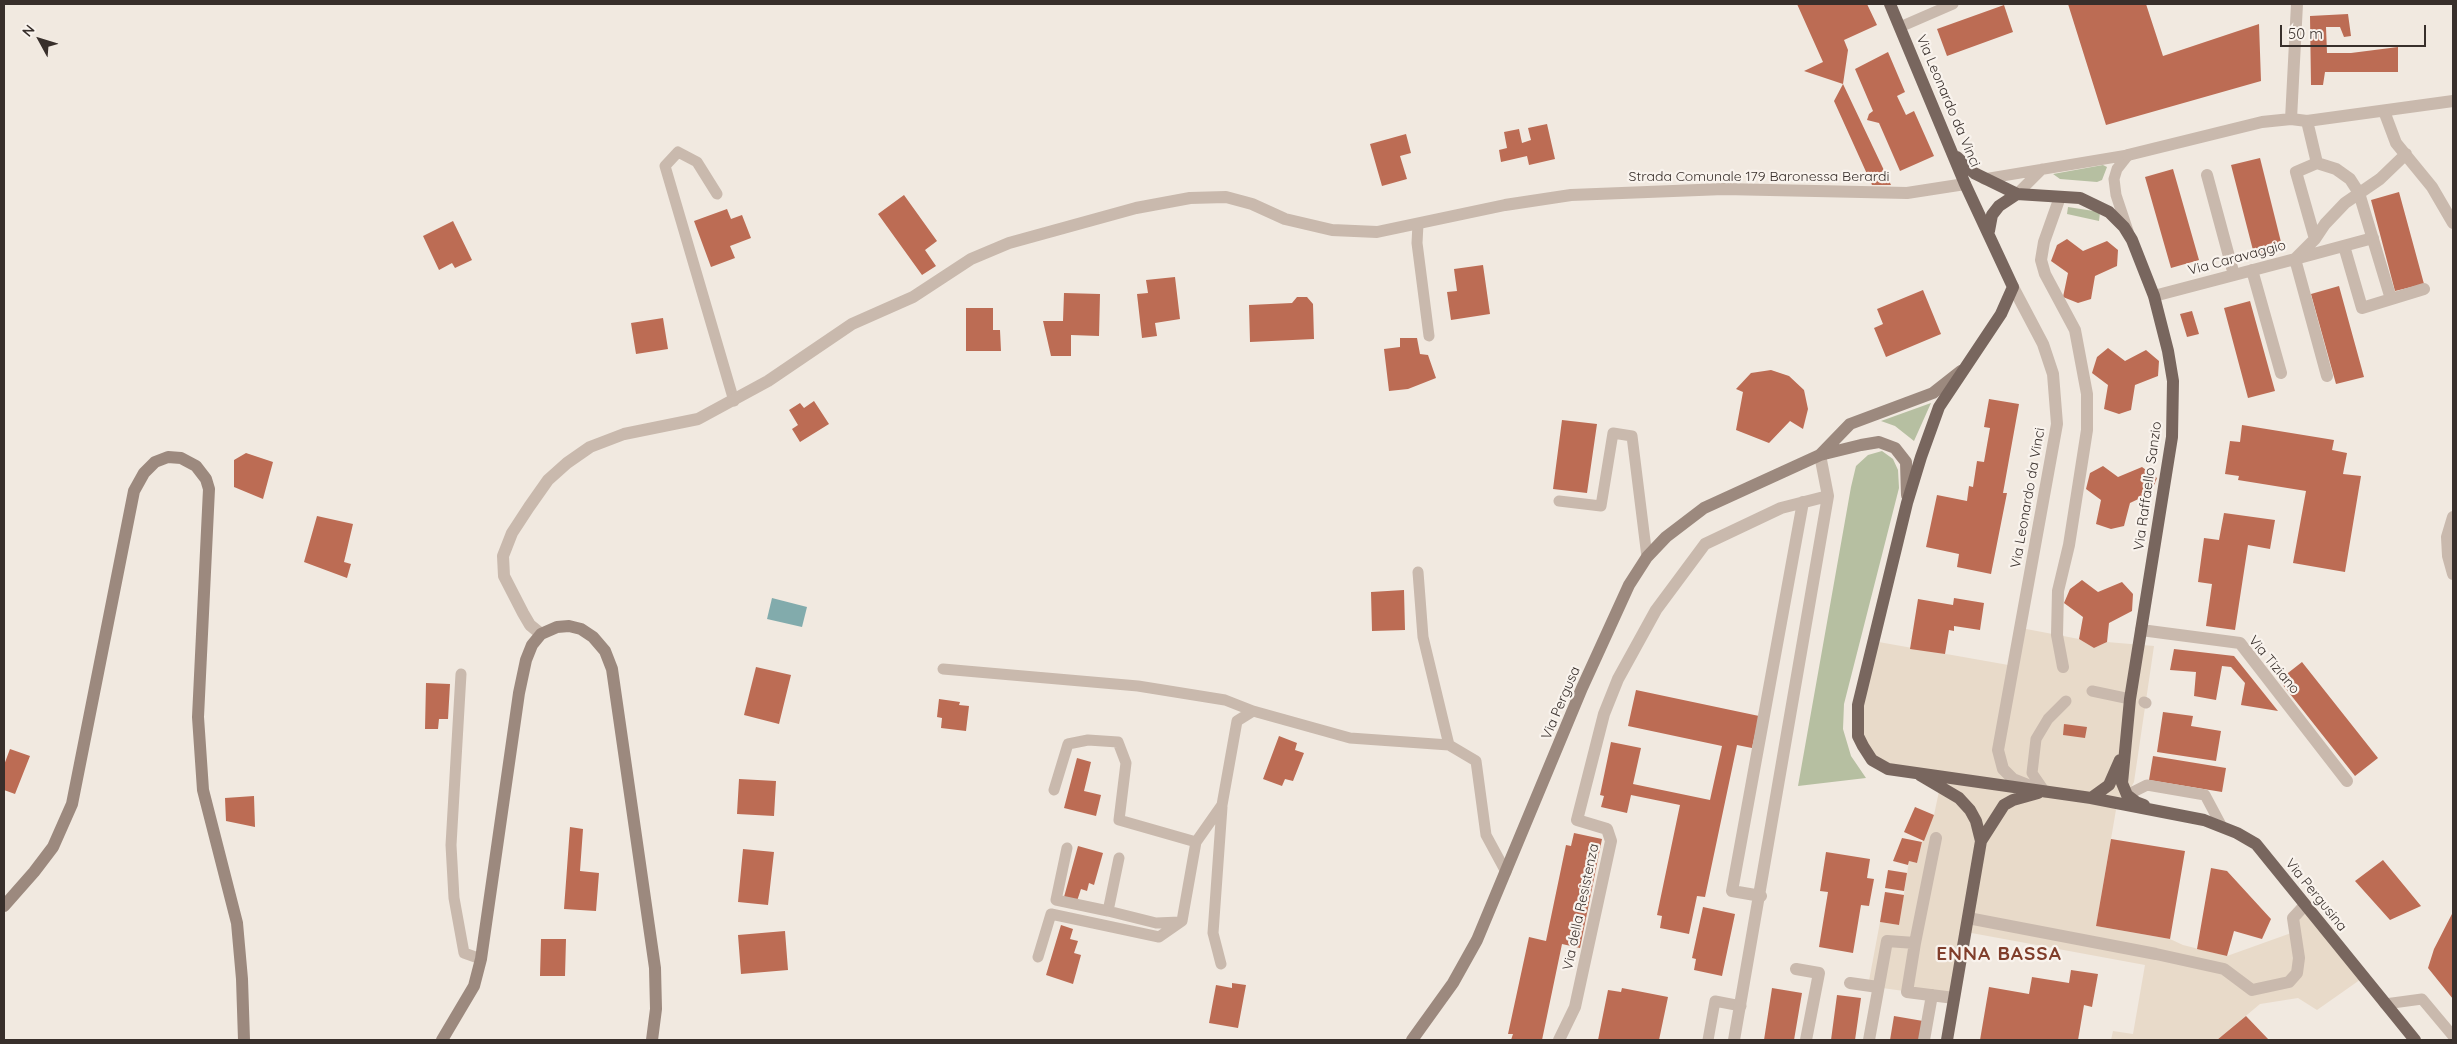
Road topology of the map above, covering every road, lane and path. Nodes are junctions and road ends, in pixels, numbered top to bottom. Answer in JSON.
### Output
{"nodes":[{"id":1,"x":1890,"y":4,"type":"edge"},
{"id":2,"x":1953,"y":4,"type":"edge"},
{"id":3,"x":2297,"y":4,"type":"edge"},
{"id":4,"x":1900,"y":27,"type":"junction"},
{"id":5,"x":2453,"y":100,"type":"edge"},
{"id":6,"x":2384,"y":111,"type":"junction"},
{"id":7,"x":2291,"y":119,"type":"junction"},
{"id":8,"x":2308,"y":121,"type":"junction"},
{"id":9,"x":2406,"y":154,"type":"junction"},
{"id":10,"x":2128,"y":155,"type":"junction"},
{"id":11,"x":1956,"y":157,"type":"junction"},
{"id":12,"x":2317,"y":163,"type":"junction"},
{"id":13,"x":2042,"y":169,"type":"junction"},
{"id":14,"x":2207,"y":175,"type":"dead end"},
{"id":15,"x":1984,"y":179,"type":"junction"},
{"id":16,"x":1965,"y":184,"type":"junction"},
{"id":17,"x":2360,"y":193,"type":"junction"},
{"id":18,"x":718,"y":194,"type":"dead end"},
{"id":19,"x":2017,"y":194,"type":"junction"},
{"id":20,"x":2060,"y":197,"type":"junction"},
{"id":21,"x":2453,"y":223,"type":"edge"},
{"id":22,"x":1418,"y":224,"type":"junction"},
{"id":23,"x":1989,"y":231,"type":"junction"},
{"id":24,"x":2373,"y":238,"type":"junction"},
{"id":25,"x":2316,"y":239,"type":"junction"},
{"id":26,"x":2132,"y":240,"type":"junction"},
{"id":27,"x":2344,"y":246,"type":"junction"},
{"id":28,"x":2295,"y":259,"type":"junction"},
{"id":29,"x":2252,"y":270,"type":"junction"},
{"id":30,"x":2234,"y":275,"type":"junction"},
{"id":31,"x":2013,"y":287,"type":"junction"},
{"id":32,"x":2424,"y":290,"type":"dead end"},
{"id":33,"x":2154,"y":296,"type":"junction"},
{"id":34,"x":2391,"y":300,"type":"junction"},
{"id":35,"x":1429,"y":336,"type":"dead end"},
{"id":36,"x":1961,"y":371,"type":"junction"},
{"id":37,"x":2281,"y":373,"type":"dead end"},
{"id":38,"x":2327,"y":376,"type":"dead end"},
{"id":39,"x":734,"y":401,"type":"junction"},
{"id":40,"x":1820,"y":455,"type":"junction"},
{"id":41,"x":1828,"y":496,"type":"junction"},
{"id":42,"x":1558,"y":500,"type":"dead end"},
{"id":43,"x":1803,"y":502,"type":"junction"},
{"id":44,"x":1907,"y":503,"type":"junction"},
{"id":45,"x":2453,"y":517,"type":"edge"},
{"id":46,"x":1648,"y":557,"type":"junction"},
{"id":47,"x":1418,"y":572,"type":"dead end"},
{"id":48,"x":2453,"y":574,"type":"edge"},
{"id":49,"x":2141,"y":630,"type":"junction"},
{"id":50,"x":540,"y":634,"type":"junction"},
{"id":51,"x":2063,"y":667,"type":"dead end"},
{"id":52,"x":943,"y":669,"type":"dead end"},
{"id":53,"x":461,"y":674,"type":"dead end"},
{"id":54,"x":2092,"y":690,"type":"dead end"},
{"id":55,"x":2130,"y":698,"type":"junction"},
{"id":56,"x":2066,"y":701,"type":"dead end"},
{"id":57,"x":1253,"y":711,"type":"junction"},
{"id":58,"x":1449,"y":745,"type":"junction"},
{"id":59,"x":2123,"y":753,"type":"junction"},
{"id":60,"x":1920,"y":775,"type":"junction"},
{"id":61,"x":2347,"y":781,"type":"dead end"},
{"id":62,"x":1054,"y":790,"type":"dead end"},
{"id":63,"x":2045,"y":792,"type":"junction"},
{"id":64,"x":2126,"y":795,"type":"junction"},
{"id":65,"x":2091,"y":798,"type":"junction"},
{"id":66,"x":1222,"y":805,"type":"junction"},
{"id":67,"x":2166,"y":813,"type":"junction"},
{"id":68,"x":2221,"y":825,"type":"junction"},
{"id":69,"x":1936,"y":838,"type":"dead end"},
{"id":70,"x":1981,"y":841,"type":"junction"},
{"id":71,"x":1196,"y":842,"type":"junction"},
{"id":72,"x":1067,"y":848,"type":"dead end"},
{"id":73,"x":1119,"y":858,"type":"dead end"},
{"id":74,"x":1506,"y":872,"type":"junction"},
{"id":75,"x":1761,"y":896,"type":"junction"},
{"id":76,"x":2305,"y":905,"type":"junction"},
{"id":77,"x":4,"y":906,"type":"edge"},
{"id":78,"x":1108,"y":910,"type":"junction"},
{"id":79,"x":1968,"y":918,"type":"junction"},
{"id":80,"x":1182,"y":922,"type":"junction"},
{"id":81,"x":1915,"y":943,"type":"junction"},
{"id":82,"x":1038,"y":957,"type":"dead end"},
{"id":83,"x":481,"y":959,"type":"junction"},
{"id":84,"x":1221,"y":964,"type":"dead end"},
{"id":85,"x":1796,"y":969,"type":"dead end"},
{"id":86,"x":1850,"y":983,"type":"dead end"},
{"id":87,"x":1878,"y":987,"type":"junction"},
{"id":88,"x":1932,"y":995,"type":"junction"},
{"id":89,"x":1954,"y":998,"type":"junction"},
{"id":90,"x":2385,"y":1004,"type":"junction"},
{"id":91,"x":1741,"y":1006,"type":"junction"},
{"id":92,"x":2453,"y":1036,"type":"edge"},
{"id":93,"x":244,"y":1040,"type":"edge"},
{"id":94,"x":442,"y":1040,"type":"edge"},
{"id":95,"x":652,"y":1040,"type":"edge"},
{"id":96,"x":1412,"y":1040,"type":"edge"},
{"id":97,"x":1559,"y":1040,"type":"edge"},
{"id":98,"x":1708,"y":1040,"type":"edge"},
{"id":99,"x":1734,"y":1040,"type":"edge"},
{"id":100,"x":1806,"y":1040,"type":"edge"},
{"id":101,"x":1869,"y":1040,"type":"edge"},
{"id":102,"x":1924,"y":1040,"type":"edge"},
{"id":103,"x":1947,"y":1040,"type":"edge"},
{"id":104,"x":2414,"y":1040,"type":"edge"}],
"edges":[{"from":1,"to":4,"type":"main road","name":"Via Leonardo da Vinci"},
{"from":2,"to":4,"type":"lane"},
{"from":3,"to":7,"type":"street"},
{"from":4,"to":11,"type":"main road","name":"Via Leonardo da Vinci"},
{"from":5,"to":6,"type":"street"},
{"from":6,"to":8,"type":"street"},
{"from":6,"to":9,"type":"street"},
{"from":7,"to":8,"type":"street"},
{"from":7,"to":10,"type":"street"},
{"from":8,"to":12,"type":"street"},
{"from":9,"to":17,"type":"street","name":"Via Caravaggio"},
{"from":9,"to":21,"type":"street"},
{"from":10,"to":13,"type":"lane"},
{"from":10,"to":26,"type":"lane"},
{"from":11,"to":15,"type":"main road"},
{"from":11,"to":16,"type":"main road","name":"Via Leonardo da Vinci"},
{"from":12,"to":17,"type":"street"},
{"from":12,"to":25,"type":"street"},
{"from":13,"to":15,"type":"lane"},
{"from":13,"to":19,"type":"lane"},
{"from":14,"to":30,"type":"street"},
{"from":15,"to":19,"type":"main road"},
{"from":16,"to":22,"type":"street","name":"Strada Comunale 179 Baronessa Berardi"},
{"from":16,"to":23,"type":"main road","name":"Via Leonardo da Vinci"},
{"from":17,"to":24,"type":"street"},
{"from":17,"to":25,"type":"street","name":"Via Caravaggio"},
{"from":18,"to":39,"type":"lane"},
{"from":19,"to":20,"type":"main road","name":"Via Raffaello Sanzio"},
{"from":19,"to":23,"type":"main road"},
{"from":20,"to":26,"type":"main road","name":"Via Raffaello Sanzio"},
{"from":20,"to":51,"type":"street"},
{"from":22,"to":35,"type":"lane"},
{"from":22,"to":39,"type":"street","name":"Strada Comunale 179 Baronessa Berardi"},
{"from":23,"to":31,"type":"main road","name":"Via Leonardo da Vinci"},
{"from":24,"to":27,"type":"street"},
{"from":24,"to":34,"type":"street"},
{"from":25,"to":28,"type":"street","name":"Via Caravaggio"},
{"from":26,"to":33,"type":"main road","name":"Via Raffaello Sanzio"},
{"from":27,"to":28,"type":"street"},
{"from":27,"to":34,"type":"street"},
{"from":28,"to":29,"type":"street","name":"Via Caravaggio"},
{"from":28,"to":38,"type":"street"},
{"from":29,"to":30,"type":"street","name":"Via Caravaggio"},
{"from":29,"to":37,"type":"street"},
{"from":30,"to":33,"type":"street","name":"Via Caravaggio"},
{"from":31,"to":36,"type":"main road"},
{"from":31,"to":63,"type":"street","name":"Via Leonardo da Vinci"},
{"from":32,"to":34,"type":"street"},
{"from":33,"to":49,"type":"main road","name":"Via Raffaello Sanzio"},
{"from":36,"to":40,"type":"street"},
{"from":36,"to":44,"type":"main road"},
{"from":39,"to":50,"type":"street","name":"Strada Comunale 179 Baronessa Berardi"},
{"from":40,"to":41,"type":"street"},
{"from":40,"to":44,"type":"street"},
{"from":40,"to":46,"type":"street","name":"Via Pergusa"},
{"from":41,"to":43,"type":"street","name":"Via della Resistenza"},
{"from":41,"to":75,"type":"street"},
{"from":42,"to":46,"type":"lane"},
{"from":43,"to":75,"type":"street"},
{"from":43,"to":97,"type":"street","name":"Via della Resistenza"},
{"from":44,"to":60,"type":"main road"},
{"from":45,"to":48,"type":"street"},
{"from":46,"to":74,"type":"street","name":"Via Pergusa"},
{"from":47,"to":58,"type":"lane"},
{"from":49,"to":55,"type":"main road","name":"Via Raffaello Sanzio"},
{"from":49,"to":61,"type":"street","name":"Via Tiziano"},
{"from":50,"to":83,"type":"street"},
{"from":50,"to":95,"type":"street"},
{"from":52,"to":57,"type":"lane"},
{"from":53,"to":83,"type":"lane"},
{"from":54,"to":55,"type":"lane"},
{"from":55,"to":59,"type":"main road","name":"Via Raffaello Sanzio"},
{"from":56,"to":63,"type":"lane"},
{"from":57,"to":58,"type":"lane"},
{"from":57,"to":66,"type":"lane"},
{"from":58,"to":74,"type":"lane"},
{"from":59,"to":64,"type":"main road"},
{"from":59,"to":65,"type":"main road"},
{"from":60,"to":63,"type":"main road"},
{"from":60,"to":70,"type":"main road"},
{"from":62,"to":71,"type":"lane"},
{"from":63,"to":65,"type":"main road"},
{"from":63,"to":70,"type":"main road"},
{"from":64,"to":67,"type":"main road"},
{"from":64,"to":68,"type":"lane"},
{"from":65,"to":67,"type":"main road"},
{"from":66,"to":71,"type":"lane"},
{"from":66,"to":84,"type":"lane"},
{"from":67,"to":68,"type":"main road","name":"Via Pergusina"},
{"from":68,"to":76,"type":"main road","name":"Via Pergusina"},
{"from":69,"to":81,"type":"street"},
{"from":70,"to":79,"type":"main road"},
{"from":71,"to":80,"type":"lane"},
{"from":72,"to":78,"type":"lane"},
{"from":73,"to":78,"type":"lane"},
{"from":74,"to":96,"type":"street","name":"Via Pergusa"},
{"from":75,"to":91,"type":"street"},
{"from":76,"to":79,"type":"street"},
{"from":76,"to":90,"type":"main road","name":"Via Pergusina"},
{"from":77,"to":93,"type":"street"},
{"from":78,"to":80,"type":"lane"},
{"from":79,"to":89,"type":"main road"},
{"from":80,"to":82,"type":"lane"},
{"from":81,"to":87,"type":"street"},
{"from":81,"to":88,"type":"street"},
{"from":83,"to":94,"type":"street"},
{"from":85,"to":100,"type":"street"},
{"from":86,"to":87,"type":"street"},
{"from":87,"to":101,"type":"street"},
{"from":88,"to":89,"type":"street"},
{"from":88,"to":102,"type":"street"},
{"from":89,"to":103,"type":"main road"},
{"from":90,"to":92,"type":"lane"},
{"from":90,"to":104,"type":"main road","name":"Via Pergusina"},
{"from":91,"to":98,"type":"lane"},
{"from":91,"to":99,"type":"street"}]}
